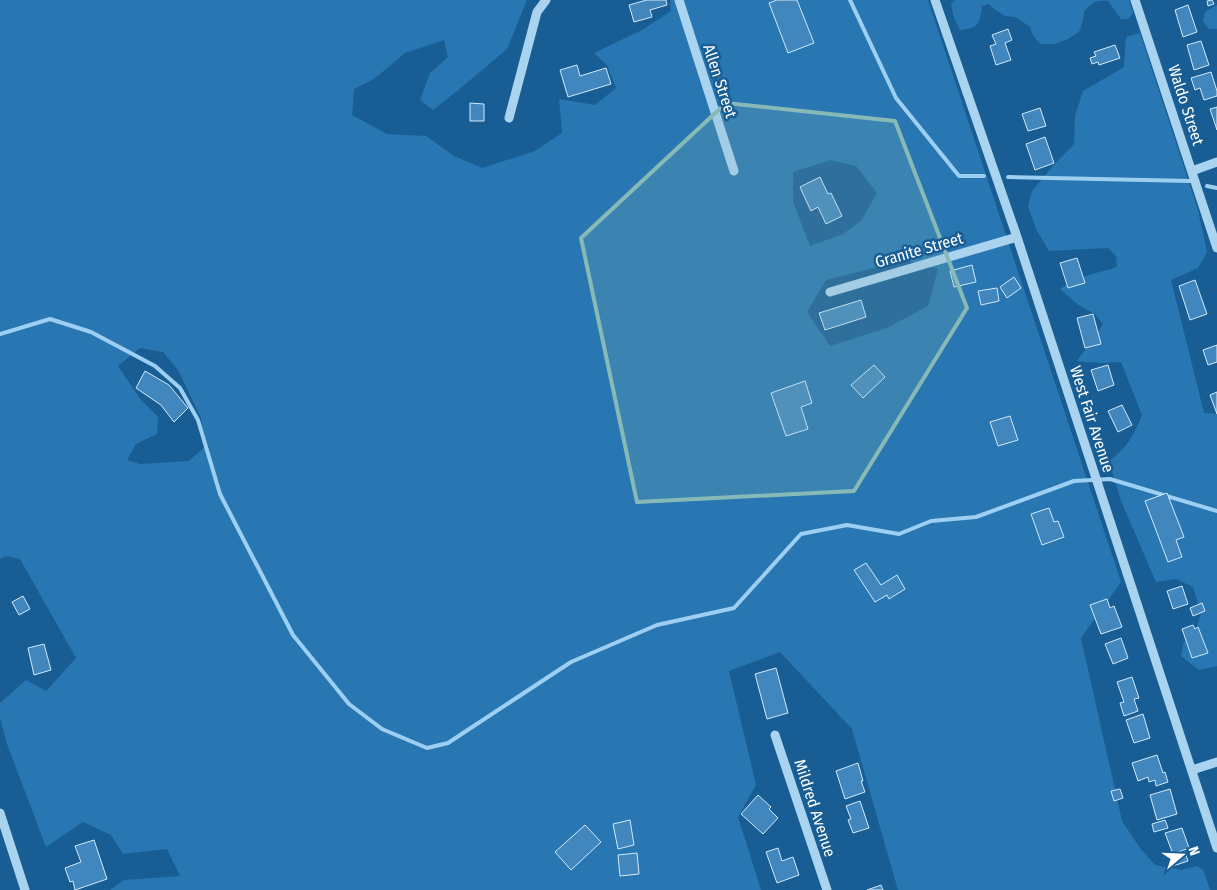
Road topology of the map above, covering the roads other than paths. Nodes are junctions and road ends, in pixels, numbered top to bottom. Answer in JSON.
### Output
{"nodes":[{"id":1,"x":546,"y":0,"type":"edge"},
{"id":2,"x":678,"y":0,"type":"edge"},
{"id":3,"x":935,"y":0,"type":"edge"},
{"id":4,"x":1135,"y":0,"type":"edge"},
{"id":5,"x":509,"y":118,"type":"dead end"},
{"id":6,"x":1217,"y":162,"type":"edge"},
{"id":7,"x":734,"y":171,"type":"dead end"},
{"id":8,"x":1192,"y":171,"type":"junction"},
{"id":9,"x":1017,"y":237,"type":"junction"},
{"id":10,"x":1217,"y":248,"type":"edge"},
{"id":11,"x":830,"y":292,"type":"dead end"},
{"id":12,"x":775,"y":735,"type":"dead end"},
{"id":13,"x":1217,"y":762,"type":"edge"},
{"id":14,"x":1192,"y":770,"type":"junction"},
{"id":15,"x":0,"y":813,"type":"edge"},
{"id":16,"x":1217,"y":848,"type":"edge"},
{"id":17,"x":25,"y":890,"type":"edge"},
{"id":18,"x":827,"y":890,"type":"edge"}],
"edges":[{"from":1,"to":5,"type":"street"},
{"from":2,"to":7,"type":"street","name":"Allen Street"},
{"from":3,"to":9,"type":"street","name":"West Fair Avenue"},
{"from":4,"to":8,"type":"street","name":"Waldo Street"},
{"from":6,"to":8,"type":"street"},
{"from":8,"to":10,"type":"street","name":"Waldo Street"},
{"from":9,"to":11,"type":"street","name":"Granite Street"},
{"from":9,"to":14,"type":"street","name":"West Fair Avenue"},
{"from":12,"to":18,"type":"street","name":"Mildred Avenue"},
{"from":13,"to":14,"type":"street"},
{"from":14,"to":16,"type":"street","name":"West Fair Avenue"},
{"from":15,"to":17,"type":"street"}]}
